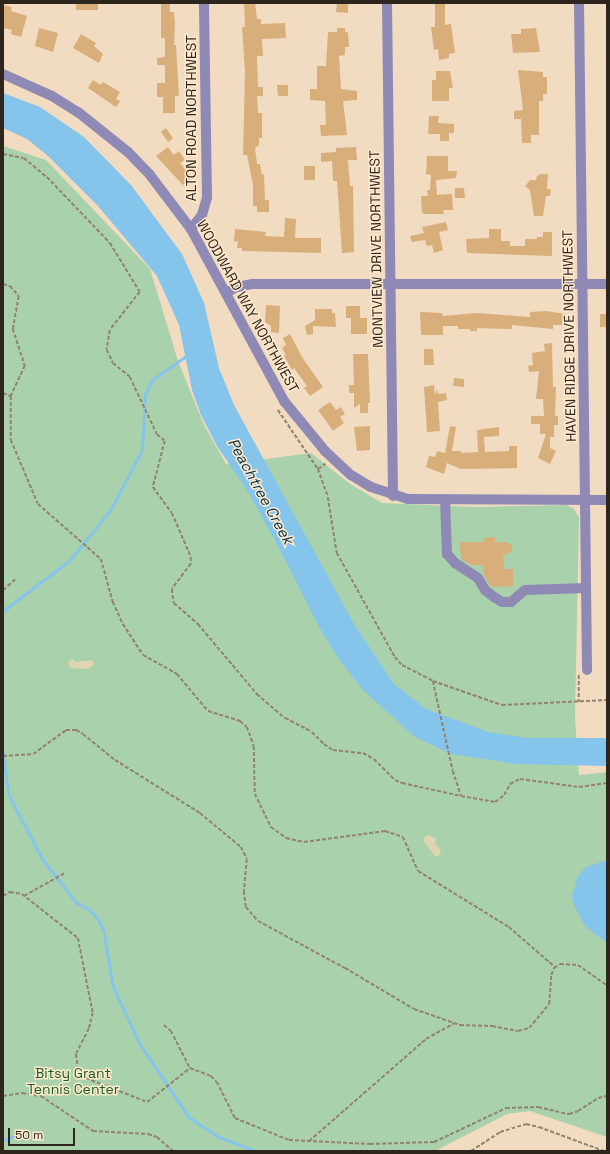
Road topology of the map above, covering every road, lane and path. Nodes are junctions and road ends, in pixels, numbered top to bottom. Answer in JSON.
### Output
{"nodes":[{"id":1,"x":204,"y":3,"type":"edge"},
{"id":2,"x":386,"y":3,"type":"edge"},
{"id":3,"x":579,"y":3,"type":"edge"},
{"id":4,"x":3,"y":74,"type":"edge"},
{"id":5,"x":3,"y":154,"type":"edge"},
{"id":6,"x":191,"y":229,"type":"junction"},
{"id":7,"x":390,"y":283,"type":"junction"},
{"id":8,"x":3,"y":284,"type":"edge"},
{"id":9,"x":583,"y":284,"type":"junction"},
{"id":10,"x":607,"y":284,"type":"edge"},
{"id":11,"x":226,"y":293,"type":"junction"},
{"id":12,"x":3,"y":393,"type":"edge"},
{"id":13,"x":10,"y":396,"type":"junction"},
{"id":14,"x":392,"y":496,"type":"junction"},
{"id":15,"x":585,"y":499,"type":"junction"},
{"id":16,"x":445,"y":500,"type":"junction"},
{"id":17,"x":607,"y":500,"type":"edge"},
{"id":18,"x":17,"y":578,"type":"dead end"},
{"id":19,"x":586,"y":588,"type":"junction"},
{"id":20,"x":3,"y":590,"type":"edge"},
{"id":21,"x":587,"y":670,"type":"joint"},
{"id":22,"x":433,"y":681,"type":"dead end"},
{"id":23,"x":579,"y":702,"type":"dead end"},
{"id":24,"x":3,"y":756,"type":"edge"},
{"id":25,"x":607,"y":783,"type":"edge"},
{"id":26,"x":461,"y":796,"type":"junction"},
{"id":27,"x":65,"y":873,"type":"dead end"},
{"id":28,"x":3,"y":896,"type":"edge"},
{"id":29,"x":24,"y":896,"type":"junction"},
{"id":30,"x":555,"y":967,"type":"junction"},
{"id":31,"x":607,"y":985,"type":"edge"},
{"id":32,"x":455,"y":1023,"type":"junction"},
{"id":33,"x":164,"y":1025,"type":"dead end"},
{"id":34,"x":190,"y":1068,"type":"junction"},
{"id":35,"x":3,"y":1096,"type":"edge"},
{"id":36,"x":607,"y":1096,"type":"edge"},
{"id":37,"x":309,"y":1141,"type":"junction"},
{"id":38,"x":173,"y":1151,"type":"edge"},
{"id":39,"x":472,"y":1151,"type":"edge"},
{"id":40,"x":604,"y":1151,"type":"edge"}],
"edges":[{"from":1,"to":6,"type":"street","name":"ALTON ROAD NORTHWEST"},
{"from":2,"to":7,"type":"street","name":"MONTVIEW DRIVE NORTHWEST"},
{"from":3,"to":9,"type":"street","name":"HAVEN RIDGE DRIVE NORTHWEST"},
{"from":4,"to":6,"type":"street","name":"WOODWARD WAY NORTHWEST"},
{"from":5,"to":26,"type":"path"},
{"from":6,"to":11,"type":"street","name":"WOODWARD WAY NORTHWEST"},
{"from":7,"to":9,"type":"street"},
{"from":7,"to":11,"type":"street"},
{"from":7,"to":14,"type":"street","name":"MONTVIEW DRIVE NORTHWEST"},
{"from":8,"to":13,"type":"path"},
{"from":9,"to":10,"type":"street"},
{"from":9,"to":15,"type":"street","name":"HAVEN RIDGE DRIVE NORTHWEST"},
{"from":11,"to":14,"type":"street","name":"WOODWARD WAY NORTHWEST"},
{"from":12,"to":13,"type":"path"},
{"from":13,"to":30,"type":"path"},
{"from":14,"to":16,"type":"street","name":"WOODWARD WAY NORTHWEST"},
{"from":15,"to":16,"type":"street","name":"WOODWARD WAY NORTHWEST"},
{"from":15,"to":17,"type":"street","name":"WOODWARD WAY NORTHWEST"},
{"from":15,"to":19,"type":"street","name":"HAVEN RIDGE DRIVE NORTHWEST"},
{"from":16,"to":19,"type":"street"},
{"from":18,"to":20,"type":"path"},
{"from":19,"to":21,"type":"street","name":"HAVEN RIDGE DRIVE NORTHWEST"},
{"from":21,"to":23,"type":"path"},
{"from":22,"to":26,"type":"path"},
{"from":24,"to":32,"type":"path"},
{"from":25,"to":26,"type":"path"},
{"from":27,"to":29,"type":"path"},
{"from":28,"to":29,"type":"path"},
{"from":29,"to":34,"type":"path"},
{"from":30,"to":31,"type":"path"},
{"from":30,"to":32,"type":"path"},
{"from":32,"to":37,"type":"path"},
{"from":33,"to":34,"type":"path"},
{"from":34,"to":37,"type":"path"},
{"from":35,"to":38,"type":"path"},
{"from":36,"to":37,"type":"path"},
{"from":39,"to":40,"type":"path"}]}
